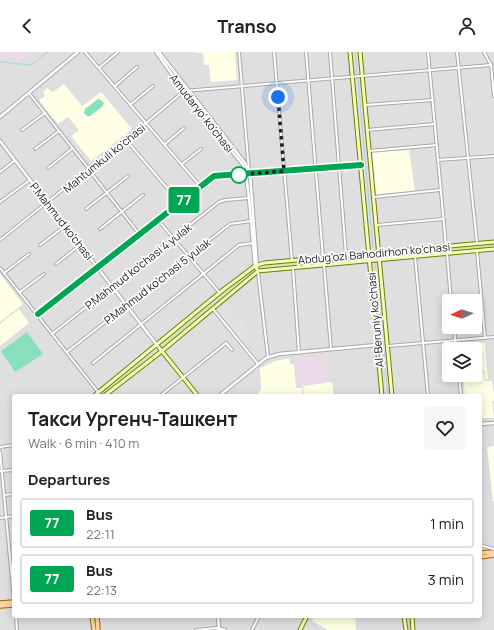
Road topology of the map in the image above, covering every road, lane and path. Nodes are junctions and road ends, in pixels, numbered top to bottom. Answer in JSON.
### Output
{"nodes":[{"id":1,"x":78,"y":52,"type":"edge"},
{"id":2,"x":85,"y":52,"type":"edge"},
{"id":3,"x":118,"y":52,"type":"edge"},
{"id":4,"x":156,"y":52,"type":"edge"},
{"id":5,"x":159,"y":52,"type":"edge"},
{"id":6,"x":238,"y":52,"type":"edge"},
{"id":7,"x":274,"y":52,"type":"edge"},
{"id":8,"x":306,"y":52,"type":"edge"},
{"id":9,"x":330,"y":52,"type":"edge"},
{"id":10,"x":350,"y":52,"type":"edge"},
{"id":11,"x":360,"y":52,"type":"edge"},
{"id":12,"x":428,"y":52,"type":"edge"},
{"id":13,"x":457,"y":52,"type":"edge"},
{"id":14,"x":484,"y":52,"type":"edge"},
{"id":15,"x":491,"y":65,"type":"junction"},
{"id":16,"x":137,"y":67,"type":"dead end"},
{"id":17,"x":459,"y":67,"type":"junction"},
{"id":18,"x":99,"y":68,"type":"junction"},
{"id":19,"x":430,"y":69,"type":"junction"},
{"id":20,"x":352,"y":76,"type":"junction"},
{"id":21,"x":362,"y":76,"type":"junction"},
{"id":22,"x":332,"y":78,"type":"junction"},
{"id":23,"x":308,"y":80,"type":"junction"},
{"id":24,"x":276,"y":82,"type":"junction"},
{"id":25,"x":242,"y":85,"type":"junction"},
{"id":26,"x":114,"y":86,"type":"junction"},
{"id":27,"x":153,"y":86,"type":"dead end"},
{"id":28,"x":186,"y":91,"type":"junction"},
{"id":29,"x":29,"y":93,"type":"junction"},
{"id":30,"x":494,"y":96,"type":"edge"},
{"id":31,"x":433,"y":100,"type":"junction"},
{"id":32,"x":130,"y":105,"type":"junction"},
{"id":33,"x":365,"y":105,"type":"junction"},
{"id":34,"x":45,"y":113,"type":"junction"},
{"id":35,"x":0,"y":117,"type":"edge"},
{"id":36,"x":146,"y":123,"type":"junction"},
{"id":37,"x":435,"y":124,"type":"junction"},
{"id":38,"x":184,"y":128,"type":"dead end"},
{"id":39,"x":22,"y":130,"type":"dead end"},
{"id":40,"x":367,"y":130,"type":"junction"},
{"id":41,"x":59,"y":131,"type":"junction"},
{"id":42,"x":126,"y":140,"type":"junction"},
{"id":43,"x":0,"y":141,"type":"edge"},
{"id":44,"x":165,"y":144,"type":"junction"},
{"id":45,"x":437,"y":145,"type":"junction"},
{"id":46,"x":73,"y":148,"type":"junction"},
{"id":47,"x":35,"y":149,"type":"dead end"},
{"id":48,"x":201,"y":149,"type":"dead end"},
{"id":49,"x":369,"y":151,"type":"junction"},
{"id":50,"x":494,"y":156,"type":"edge"},
{"id":51,"x":468,"y":158,"type":"junction"},
{"id":52,"x":14,"y":160,"type":"junction"},
{"id":53,"x":438,"y":160,"type":"junction"},
{"id":54,"x":182,"y":164,"type":"junction"},
{"id":55,"x":361,"y":165,"type":"junction"},
{"id":56,"x":339,"y":167,"type":"junction"},
{"id":57,"x":48,"y":168,"type":"dead end"},
{"id":58,"x":316,"y":168,"type":"junction"},
{"id":59,"x":89,"y":169,"type":"junction"},
{"id":60,"x":284,"y":171,"type":"junction"},
{"id":61,"x":0,"y":172,"type":"edge"},
{"id":62,"x":248,"y":174,"type":"junction"},
{"id":63,"x":128,"y":176,"type":"dead end"},
{"id":64,"x":30,"y":180,"type":"junction"},
{"id":65,"x":200,"y":186,"type":"junction"},
{"id":66,"x":441,"y":190,"type":"junction"},
{"id":67,"x":106,"y":193,"type":"junction"},
{"id":68,"x":143,"y":195,"type":"dead end"},
{"id":69,"x":374,"y":197,"type":"junction"},
{"id":70,"x":249,"y":198,"type":"junction"},
{"id":71,"x":0,"y":202,"type":"edge"},
{"id":72,"x":47,"y":203,"type":"junction"},
{"id":73,"x":180,"y":203,"type":"junction"},
{"id":74,"x":86,"y":209,"type":"dead end"},
{"id":75,"x":122,"y":213,"type":"junction"},
{"id":76,"x":443,"y":219,"type":"junction"},
{"id":77,"x":158,"y":220,"type":"junction"},
{"id":78,"x":251,"y":221,"type":"junction"},
{"id":79,"x":377,"y":225,"type":"junction"},
{"id":80,"x":65,"y":226,"type":"junction"},
{"id":81,"x":100,"y":229,"type":"dead end"},
{"id":82,"x":140,"y":235,"type":"junction"},
{"id":83,"x":174,"y":239,"type":"junction"},
{"id":84,"x":0,"y":240,"type":"edge"},
{"id":85,"x":494,"y":242,"type":"edge"},
{"id":86,"x":253,"y":243,"type":"junction"},
{"id":87,"x":477,"y":243,"type":"junction"},
{"id":88,"x":40,"y":245,"type":"dead end"},
{"id":89,"x":80,"y":245,"type":"junction"},
{"id":90,"x":446,"y":246,"type":"junction"},
{"id":91,"x":494,"y":249,"type":"edge"},
{"id":92,"x":477,"y":250,"type":"junction"},
{"id":93,"x":379,"y":252,"type":"junction"},
{"id":94,"x":369,"y":253,"type":"junction"},
{"id":95,"x":447,"y":253,"type":"junction"},
{"id":96,"x":30,"y":254,"type":"dead end"},
{"id":97,"x":346,"y":255,"type":"junction"},
{"id":98,"x":189,"y":256,"type":"junction"},
{"id":99,"x":415,"y":256,"type":"junction"},
{"id":100,"x":323,"y":257,"type":"junction"},
{"id":101,"x":380,"y":259,"type":"junction"},
{"id":102,"x":292,"y":260,"type":"junction"},
{"id":103,"x":370,"y":260,"type":"junction"},
{"id":104,"x":56,"y":264,"type":"dead end"},
{"id":105,"x":324,"y":264,"type":"junction"},
{"id":106,"x":256,"y":265,"type":"junction"},
{"id":107,"x":97,"y":267,"type":"junction"},
{"id":108,"x":293,"y":267,"type":"junction"},
{"id":109,"x":0,"y":268,"type":"edge"},
{"id":110,"x":258,"y":270,"type":"junction"},
{"id":111,"x":4,"y":273,"type":"junction"},
{"id":112,"x":203,"y":273,"type":"junction"},
{"id":113,"x":44,"y":274,"type":"dead end"},
{"id":114,"x":112,"y":287,"type":"junction"},
{"id":115,"x":20,"y":292,"type":"junction"},
{"id":116,"x":220,"y":293,"type":"junction"},
{"id":117,"x":450,"y":294,"type":"edge"},
{"id":118,"x":127,"y":305,"type":"junction"},
{"id":119,"x":213,"y":309,"type":"junction"},
{"id":120,"x":38,"y":314,"type":"junction"},
{"id":121,"x":140,"y":324,"type":"junction"},
{"id":122,"x":52,"y":334,"type":"junction"},
{"id":123,"x":455,"y":334,"type":"edge"},
{"id":124,"x":494,"y":337,"type":"edge"},
{"id":125,"x":485,"y":338,"type":"junction"},
{"id":126,"x":455,"y":340,"type":"junction"},
{"id":127,"x":423,"y":343,"type":"junction"},
{"id":128,"x":157,"y":345,"type":"junction"},
{"id":129,"x":377,"y":345,"type":"junction"},
{"id":130,"x":388,"y":346,"type":"junction"},
{"id":131,"x":162,"y":350,"type":"junction"},
{"id":132,"x":232,"y":350,"type":"dead end"},
{"id":133,"x":331,"y":350,"type":"junction"},
{"id":134,"x":67,"y":352,"type":"junction"},
{"id":135,"x":299,"y":353,"type":"junction"},
{"id":136,"x":268,"y":357,"type":"junction"},
{"id":137,"x":93,"y":363,"type":"dead end"},
{"id":138,"x":258,"y":364,"type":"junction"},
{"id":139,"x":183,"y":378,"type":"junction"},
{"id":140,"x":460,"y":382,"type":"edge"},
{"id":141,"x":98,"y":393,"type":"joint"},
{"id":142,"x":107,"y":394,"type":"edge"},
{"id":143,"x":163,"y":394,"type":"edge"},
{"id":144,"x":196,"y":394,"type":"edge"},
{"id":145,"x":221,"y":394,"type":"edge"},
{"id":146,"x":382,"y":394,"type":"edge"},
{"id":147,"x":392,"y":394,"type":"edge"},
{"id":148,"x":428,"y":394,"type":"edge"},
{"id":149,"x":461,"y":394,"type":"edge"},
{"id":150,"x":494,"y":423,"type":"edge"},
{"id":151,"x":482,"y":424,"type":"edge"},
{"id":152,"x":12,"y":446,"type":"edge"},
{"id":153,"x":0,"y":447,"type":"edge"},
{"id":154,"x":0,"y":452,"type":"edge"},
{"id":155,"x":12,"y":470,"type":"edge"},
{"id":156,"x":1,"y":471,"type":"edge"},
{"id":157,"x":12,"y":494,"type":"edge"},
{"id":158,"x":4,"y":495,"type":"junction"},
{"id":159,"x":12,"y":516,"type":"edge"},
{"id":160,"x":6,"y":517,"type":"junction"},
{"id":161,"x":0,"y":518,"type":"edge"},
{"id":162,"x":482,"y":545,"type":"edge"},
{"id":163,"x":494,"y":548,"type":"edge"},
{"id":164,"x":494,"y":552,"type":"edge"},
{"id":165,"x":482,"y":553,"type":"edge"},
{"id":166,"x":494,"y":555,"type":"edge"},
{"id":167,"x":482,"y":557,"type":"edge"},
{"id":168,"x":12,"y":580,"type":"edge"},
{"id":169,"x":12,"y":601,"type":"edge"},
{"id":170,"x":0,"y":603,"type":"edge"},
{"id":171,"x":12,"y":605,"type":"edge"},
{"id":172,"x":0,"y":606,"type":"edge"},
{"id":173,"x":16,"y":618,"type":"edge"},
{"id":174,"x":92,"y":618,"type":"edge"},
{"id":175,"x":97,"y":618,"type":"edge"},
{"id":176,"x":258,"y":618,"type":"edge"},
{"id":177,"x":306,"y":618,"type":"edge"},
{"id":178,"x":404,"y":618,"type":"edge"},
{"id":179,"x":412,"y":618,"type":"edge"},
{"id":180,"x":218,"y":628,"type":"edge"},
{"id":181,"x":17,"y":630,"type":"edge"},
{"id":182,"x":94,"y":630,"type":"edge"},
{"id":183,"x":98,"y":630,"type":"edge"},
{"id":184,"x":196,"y":630,"type":"edge"},
{"id":185,"x":225,"y":630,"type":"edge"},
{"id":186,"x":252,"y":630,"type":"edge"},
{"id":187,"x":300,"y":630,"type":"edge"},
{"id":188,"x":406,"y":630,"type":"edge"},
{"id":189,"x":413,"y":630,"type":"edge"}],
"edges":[{"from":1,"to":29,"type":"street"},
{"from":2,"to":18,"type":"street"},
{"from":3,"to":18,"type":"street"},
{"from":4,"to":28,"type":"street","name":"Amudaryo' ko'chasi"},
{"from":5,"to":28,"type":"street","name":"Amudaryo' ko'chasi"},
{"from":6,"to":25,"type":"street"},
{"from":7,"to":24,"type":"street"},
{"from":8,"to":23,"type":"street"},
{"from":9,"to":22,"type":"street"},
{"from":10,"to":20,"type":"main road","name":"Al-Beruniy ko’chasi"},
{"from":11,"to":21,"type":"main road","name":"Al-Beruniy ko’chasi"},
{"from":12,"to":19,"type":"street"},
{"from":13,"to":17,"type":"street"},
{"from":14,"to":15,"type":"street"},
{"from":15,"to":17,"type":"street"},
{"from":15,"to":30,"type":"street"},
{"from":16,"to":26,"type":"street"},
{"from":17,"to":19,"type":"street"},
{"from":17,"to":51,"type":"street"},
{"from":18,"to":26,"type":"street"},
{"from":19,"to":21,"type":"street"},
{"from":19,"to":31,"type":"street"},
{"from":20,"to":21,"type":"street"},
{"from":20,"to":22,"type":"street"},
{"from":20,"to":55,"type":"main road","name":"Al-Beruniy ko’chasi"},
{"from":21,"to":33,"type":"main road","name":"Al-Beruniy ko’chasi"},
{"from":22,"to":23,"type":"street"},
{"from":22,"to":56,"type":"street"},
{"from":23,"to":24,"type":"street"},
{"from":23,"to":58,"type":"street"},
{"from":24,"to":25,"type":"street"},
{"from":24,"to":60,"type":"street"},
{"from":25,"to":28,"type":"street"},
{"from":25,"to":62,"type":"street"},
{"from":26,"to":32,"type":"street"},
{"from":27,"to":32,"type":"street"},
{"from":28,"to":36,"type":"street","name":"Mahtumkuli ko'chasi"},
{"from":28,"to":62,"type":"street","name":"Amudaryo' ko'chasi"},
{"from":29,"to":34,"type":"street"},
{"from":29,"to":35,"type":"street"},
{"from":31,"to":33,"type":"street"},
{"from":31,"to":37,"type":"street"},
{"from":32,"to":36,"type":"street"},
{"from":33,"to":40,"type":"main road","name":"Al-Beruniy ko’chasi"},
{"from":34,"to":39,"type":"street"},
{"from":34,"to":41,"type":"street"},
{"from":36,"to":42,"type":"street","name":"Mahtumkuli ko'chasi"},
{"from":36,"to":44,"type":"street"},
{"from":37,"to":40,"type":"street"},
{"from":37,"to":45,"type":"street"},
{"from":38,"to":44,"type":"street"},
{"from":40,"to":49,"type":"main road","name":"Al-Beruniy ko’chasi"},
{"from":41,"to":46,"type":"street"},
{"from":41,"to":47,"type":"street"},
{"from":42,"to":59,"type":"street","name":"Mahtumkuli ko'chasi"},
{"from":42,"to":73,"type":"street"},
{"from":43,"to":52,"type":"street","name":"P.Mahmud ko'chasi"},
{"from":44,"to":54,"type":"street"},
{"from":45,"to":49,"type":"street"},
{"from":45,"to":53,"type":"street"},
{"from":46,"to":57,"type":"street"},
{"from":46,"to":59,"type":"street"},
{"from":48,"to":54,"type":"street"},
{"from":49,"to":69,"type":"main road","name":"Al-Beruniy ko’chasi"},
{"from":50,"to":51,"type":"street"},
{"from":51,"to":53,"type":"street"},
{"from":51,"to":87,"type":"street"},
{"from":52,"to":61,"type":"street"},
{"from":52,"to":64,"type":"street","name":"P.Mahmud ko'chasi"},
{"from":53,"to":66,"type":"street"},
{"from":54,"to":65,"type":"street"},
{"from":55,"to":56,"type":"street"},
{"from":55,"to":94,"type":"main road","name":"Al-Beruniy ko’chasi"},
{"from":56,"to":58,"type":"street"},
{"from":56,"to":97,"type":"street"},
{"from":58,"to":60,"type":"street"},
{"from":58,"to":100,"type":"street"},
{"from":59,"to":67,"type":"street"},
{"from":59,"to":72,"type":"street","name":"Mahtumkuli ko'chasi"},
{"from":60,"to":62,"type":"street"},
{"from":60,"to":102,"type":"street"},
{"from":62,"to":65,"type":"street"},
{"from":62,"to":70,"type":"street"},
{"from":62,"to":106,"type":"street"},
{"from":63,"to":67,"type":"street"},
{"from":64,"to":71,"type":"street"},
{"from":64,"to":72,"type":"street","name":"P.Mahmud ko'chasi"},
{"from":65,"to":73,"type":"street"},
{"from":66,"to":69,"type":"street"},
{"from":66,"to":76,"type":"street"},
{"from":67,"to":74,"type":"street"},
{"from":67,"to":75,"type":"street"},
{"from":68,"to":75,"type":"street"},
{"from":69,"to":79,"type":"main road","name":"Al-Beruniy ko’chasi"},
{"from":70,"to":78,"type":"street"},
{"from":70,"to":83,"type":"street","name":"P.Mahmud ko'chasi 4 yulak"},
{"from":72,"to":80,"type":"street","name":"P.Mahmud ko'chasi"},
{"from":72,"to":84,"type":"street","name":"Mahtumkuli ko'chasi"},
{"from":73,"to":77,"type":"street"},
{"from":75,"to":81,"type":"street"},
{"from":75,"to":82,"type":"street"},
{"from":76,"to":79,"type":"street"},
{"from":76,"to":90,"type":"street"},
{"from":77,"to":82,"type":"street"},
{"from":77,"to":83,"type":"street"},
{"from":78,"to":86,"type":"street"},
{"from":78,"to":98,"type":"street","name":"P.Mahmud ko'chasi 5 yulak"},
{"from":79,"to":93,"type":"main road","name":"Al-Beruniy ko’chasi"},
{"from":80,"to":88,"type":"street"},
{"from":80,"to":89,"type":"street","name":"P.Mahmud ko'chasi"},
{"from":82,"to":107,"type":"street"},
{"from":83,"to":98,"type":"street"},
{"from":83,"to":114,"type":"street","name":"P.Mahmud ko'chasi 4 yulak"},
{"from":85,"to":87,"type":"main road","name":"Abdug’ozi Bahodirhon ko’chasi"},
{"from":86,"to":106,"type":"street"},
{"from":86,"to":112,"type":"street"},
{"from":87,"to":90,"type":"main road","name":"Abdug’ozi Bahodirhon ko’chasi"},
{"from":89,"to":104,"type":"street"},
{"from":89,"to":107,"type":"street","name":"P.Mahmud ko'chasi"},
{"from":90,"to":93,"type":"main road","name":"Abdug’ozi Bahodirhon ko’chasi"},
{"from":91,"to":92,"type":"main road","name":"Abdug’ozi Bahodirhon ko’chasi"},
{"from":92,"to":95,"type":"main road","name":"Abdug’ozi Bahodirhon ko’chasi"},
{"from":92,"to":125,"type":"street"},
{"from":93,"to":94,"type":"main road","name":"Abdug’ozi Bahodirhon ko’chasi"},
{"from":93,"to":101,"type":"main road","name":"Al-Beruniy ko’chasi"},
{"from":94,"to":97,"type":"main road","name":"Abdug’ozi Bahodirhon ko’chasi"},
{"from":94,"to":103,"type":"main road","name":"Al-Beruniy ko’chasi"},
{"from":95,"to":99,"type":"main road","name":"Abdug’ozi Bahodirhon ko’chasi"},
{"from":95,"to":117,"type":"street"},
{"from":96,"to":111,"type":"street"},
{"from":97,"to":100,"type":"main road","name":"Abdug’ozi Bahodirhon ko’chasi"},
{"from":98,"to":112,"type":"street"},
{"from":98,"to":118,"type":"street","name":"P.Mahmud ko'chasi 5 yulak"},
{"from":99,"to":101,"type":"main road","name":"Abdug’ozi Bahodirhon ko’chasi"},
{"from":99,"to":127,"type":"street"},
{"from":100,"to":102,"type":"main road","name":"Abdug’ozi Bahodirhon ko’chasi"},
{"from":101,"to":103,"type":"main road","name":"Abdug’ozi Bahodirhon ko’chasi"},
{"from":101,"to":130,"type":"main road","name":"Al-Beruniy ko’chasi"},
{"from":102,"to":106,"type":"main road","name":"Abdug’ozi Bahodirhon ko’chasi"},
{"from":103,"to":105,"type":"main road","name":"Abdug’ozi Bahodirhon ko’chasi"},
{"from":103,"to":129,"type":"main road","name":"Al-Beruniy ko’chasi"},
{"from":105,"to":108,"type":"main road","name":"Abdug’ozi Bahodirhon ko’chasi"},
{"from":105,"to":133,"type":"street"},
{"from":106,"to":110,"type":"main road"},
{"from":106,"to":116,"type":"main road","name":"Abdug’ozi Bahodirhon ko’chasi"},
{"from":107,"to":114,"type":"street","name":"P.Mahmud ko'chasi"},
{"from":107,"to":120,"type":"street"},
{"from":108,"to":110,"type":"main road","name":"Abdug’ozi Bahodirhon ko’chasi"},
{"from":108,"to":135,"type":"street"},
{"from":109,"to":111,"type":"street"},
{"from":110,"to":119,"type":"main road"},
{"from":110,"to":136,"type":"street"},
{"from":111,"to":115,"type":"street"},
{"from":112,"to":116,"type":"street"},
{"from":112,"to":121,"type":"street"},
{"from":113,"to":115,"type":"street"},
{"from":114,"to":118,"type":"street","name":"P.Mahmud ko'chasi"},
{"from":114,"to":122,"type":"street","name":"P.Mahmud ko'chasi 4 yulak"},
{"from":115,"to":120,"type":"street"},
{"from":116,"to":128,"type":"main road","name":"Abdug’ozi Bahodirhon ko’chasi"},
{"from":118,"to":121,"type":"street","name":"P.Mahmud ko'chasi"},
{"from":118,"to":134,"type":"street","name":"P.Mahmud ko'chasi 5 yulak"},
{"from":119,"to":131,"type":"main road"},
{"from":119,"to":138,"type":"street"},
{"from":120,"to":122,"type":"street"},
{"from":121,"to":128,"type":"street","name":"P.Mahmud ko'chasi"},
{"from":121,"to":137,"type":"street"},
{"from":122,"to":134,"type":"street"},
{"from":123,"to":126,"type":"street"},
{"from":124,"to":125,"type":"street"},
{"from":125,"to":126,"type":"street"},
{"from":126,"to":127,"type":"street"},
{"from":127,"to":130,"type":"street"},
{"from":127,"to":148,"type":"street"},
{"from":128,"to":131,"type":"main road","name":"P.Mahmud ko'chasi"},
{"from":128,"to":141,"type":"main road","name":"Abdug’ozi Bahodirhon ko’chasi"},
{"from":129,"to":133,"type":"street"},
{"from":129,"to":146,"type":"main road","name":"Al-Beruniy ko’chasi"},
{"from":130,"to":147,"type":"main road","name":"Al-Beruniy ko’chasi"},
{"from":131,"to":139,"type":"main road","name":"P.Mahmud ko'chasi"},
{"from":131,"to":142,"type":"main road"},
{"from":132,"to":139,"type":"street"},
{"from":133,"to":135,"type":"street"},
{"from":134,"to":141,"type":"street"},
{"from":135,"to":136,"type":"street"},
{"from":136,"to":138,"type":"street"},
{"from":138,"to":145,"type":"street"},
{"from":139,"to":143,"type":"street"},
{"from":139,"to":144,"type":"main road","name":"P.Mahmud ko'chasi"},
{"from":140,"to":149,"type":"street"},
{"from":150,"to":151,"type":"street"},
{"from":152,"to":153,"type":"street"},
{"from":154,"to":156,"type":"street"},
{"from":155,"to":156,"type":"street"},
{"from":156,"to":158,"type":"street"},
{"from":157,"to":158,"type":"street"},
{"from":158,"to":160,"type":"street"},
{"from":159,"to":160,"type":"street"},
{"from":160,"to":161,"type":"street"},
{"from":160,"to":168,"type":"street"},
{"from":162,"to":163,"type":"street"},
{"from":164,"to":165,"type":"main road"},
{"from":166,"to":167,"type":"main road"},
{"from":169,"to":170,"type":"main road"},
{"from":171,"to":172,"type":"main road"},
{"from":173,"to":181,"type":"street"},
{"from":174,"to":182,"type":"main road"},
{"from":175,"to":183,"type":"main road"},
{"from":176,"to":186,"type":"street"},
{"from":177,"to":187,"type":"main road"},
{"from":178,"to":188,"type":"main road"},
{"from":179,"to":189,"type":"main road"},
{"from":180,"to":184,"type":"street"},
{"from":180,"to":185,"type":"street"}]}
